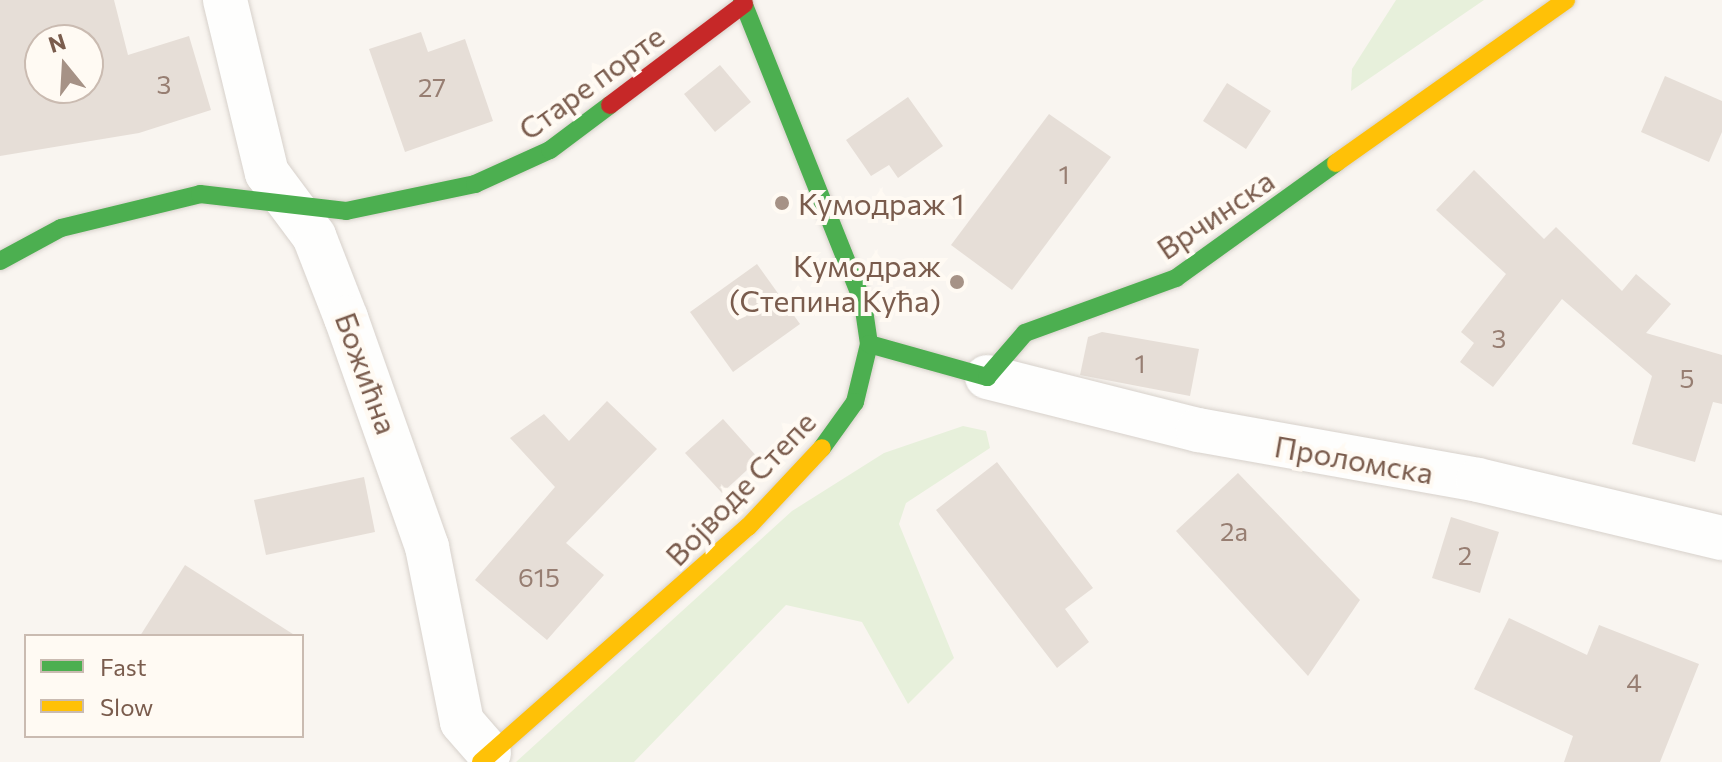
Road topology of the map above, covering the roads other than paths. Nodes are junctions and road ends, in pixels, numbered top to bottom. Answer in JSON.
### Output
{"nodes":[{"id":1,"x":225,"y":0,"type":"edge"},
{"id":2,"x":1566,"y":0,"type":"edge"},
{"id":3,"x":743,"y":2,"type":"edge"},
{"id":4,"x":287,"y":206,"type":"junction"},
{"id":5,"x":0,"y":261,"type":"edge"},
{"id":6,"x":869,"y":344,"type":"junction"},
{"id":7,"x":987,"y":377,"type":"junction"},
{"id":8,"x":1722,"y":538,"type":"edge"},
{"id":9,"x":485,"y":758,"type":"edge"}],
"edges":[{"from":1,"to":4,"type":"street","name":"Божићна"},
{"from":2,"to":7,"type":"street","name":"Врчинска"},
{"from":3,"to":4,"type":"street","name":"Старе порте"},
{"from":3,"to":6,"type":"street","name":"Војводе Степе"},
{"from":4,"to":5,"type":"street","name":"Старе порте"},
{"from":4,"to":9,"type":"street","name":"Божићна"},
{"from":6,"to":7,"type":"street"},
{"from":6,"to":9,"type":"street","name":"Војводе Степе"},
{"from":7,"to":8,"type":"street","name":"Проломска"}]}
